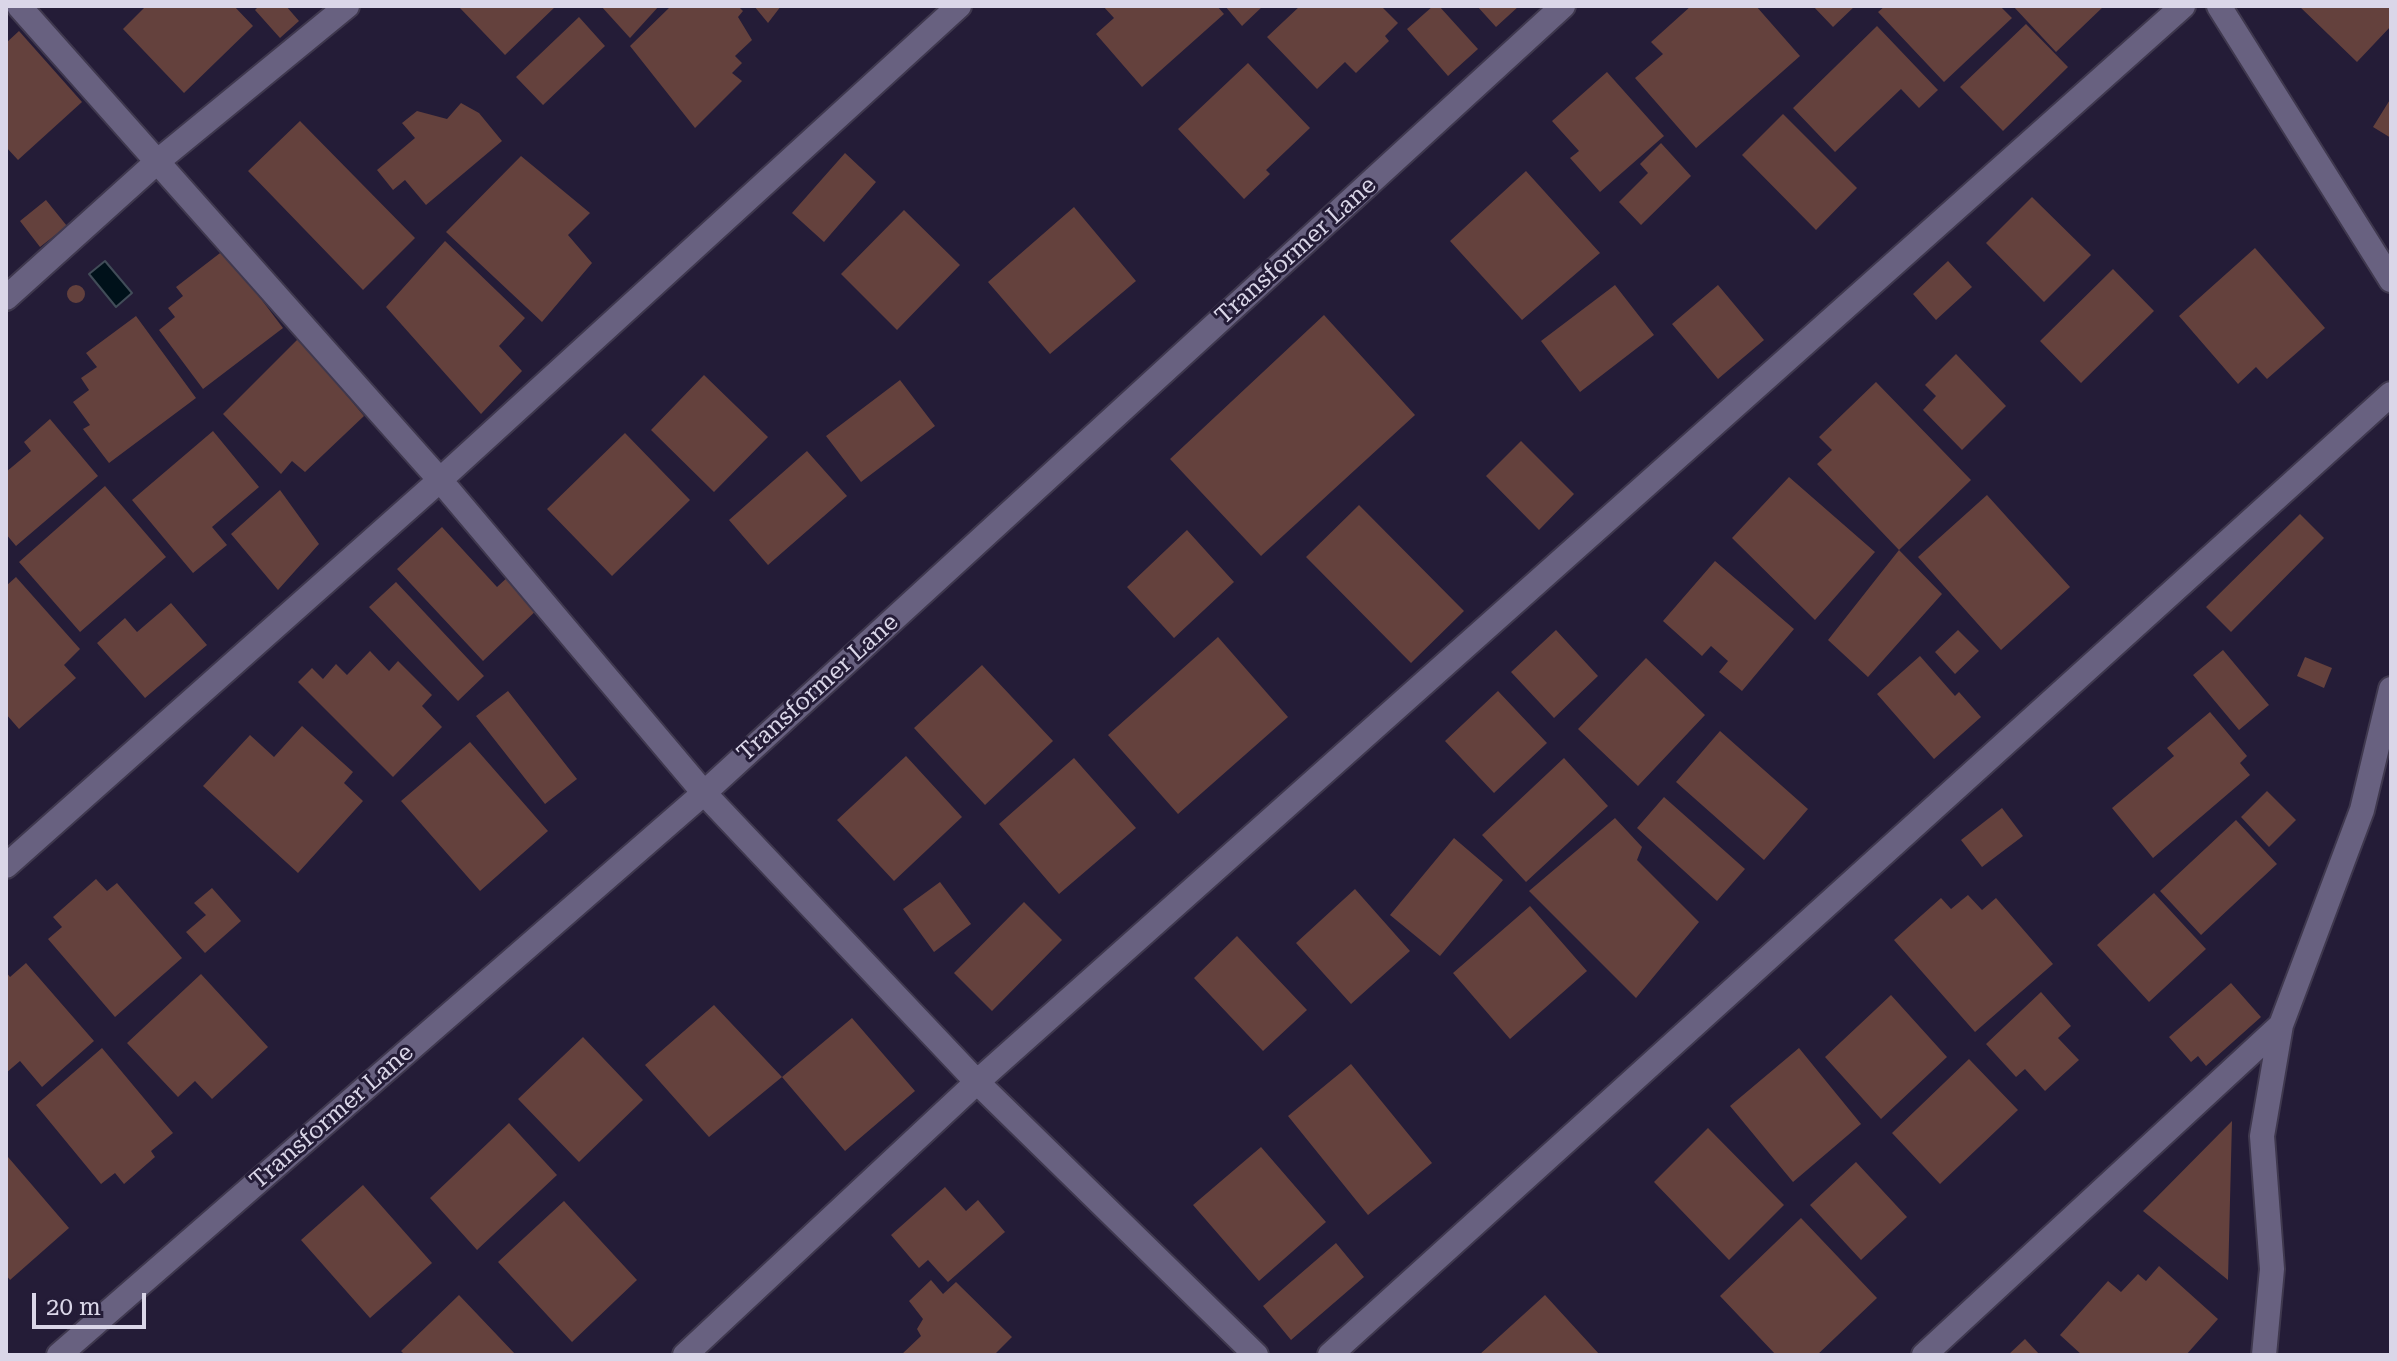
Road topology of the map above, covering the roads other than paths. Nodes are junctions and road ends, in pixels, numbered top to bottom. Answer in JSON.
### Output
{"nodes":[{"id":1,"x":19,"y":6,"type":"edge"},
{"id":2,"x":347,"y":6,"type":"edge"},
{"id":3,"x":959,"y":6,"type":"edge"},
{"id":4,"x":1563,"y":6,"type":"edge"},
{"id":5,"x":2183,"y":6,"type":"edge"},
{"id":6,"x":2219,"y":6,"type":"edge"},
{"id":7,"x":158,"y":161,"type":"junction"},
{"id":8,"x":2391,"y":280,"type":"edge"},
{"id":9,"x":6,"y":298,"type":"edge"},
{"id":10,"x":2391,"y":394,"type":"edge"},
{"id":11,"x":440,"y":480,"type":"junction"},
{"id":12,"x":2391,"y":689,"type":"edge"},
{"id":13,"x":704,"y":793,"type":"junction"},
{"id":14,"x":6,"y":866,"type":"edge"},
{"id":15,"x":2281,"y":1025,"type":"junction"},
{"id":16,"x":977,"y":1082,"type":"junction"},
{"id":17,"x":59,"y":1355,"type":"edge"},
{"id":18,"x":685,"y":1355,"type":"edge"},
{"id":19,"x":1256,"y":1355,"type":"edge"},
{"id":20,"x":1330,"y":1355,"type":"edge"},
{"id":21,"x":1924,"y":1355,"type":"edge"},
{"id":22,"x":2264,"y":1355,"type":"edge"}],
"edges":[{"from":1,"to":7,"type":"street"},
{"from":2,"to":7,"type":"street"},
{"from":3,"to":11,"type":"street"},
{"from":4,"to":13,"type":"street","name":"Transformer Lane"},
{"from":5,"to":16,"type":"street"},
{"from":6,"to":8,"type":"street"},
{"from":7,"to":9,"type":"street"},
{"from":7,"to":11,"type":"street"},
{"from":10,"to":20,"type":"street"},
{"from":11,"to":13,"type":"street"},
{"from":11,"to":14,"type":"street"},
{"from":12,"to":15,"type":"street"},
{"from":13,"to":16,"type":"street"},
{"from":13,"to":17,"type":"street","name":"Transformer Lane"},
{"from":15,"to":21,"type":"street"},
{"from":15,"to":22,"type":"street"},
{"from":16,"to":18,"type":"street"},
{"from":16,"to":19,"type":"street"}]}
